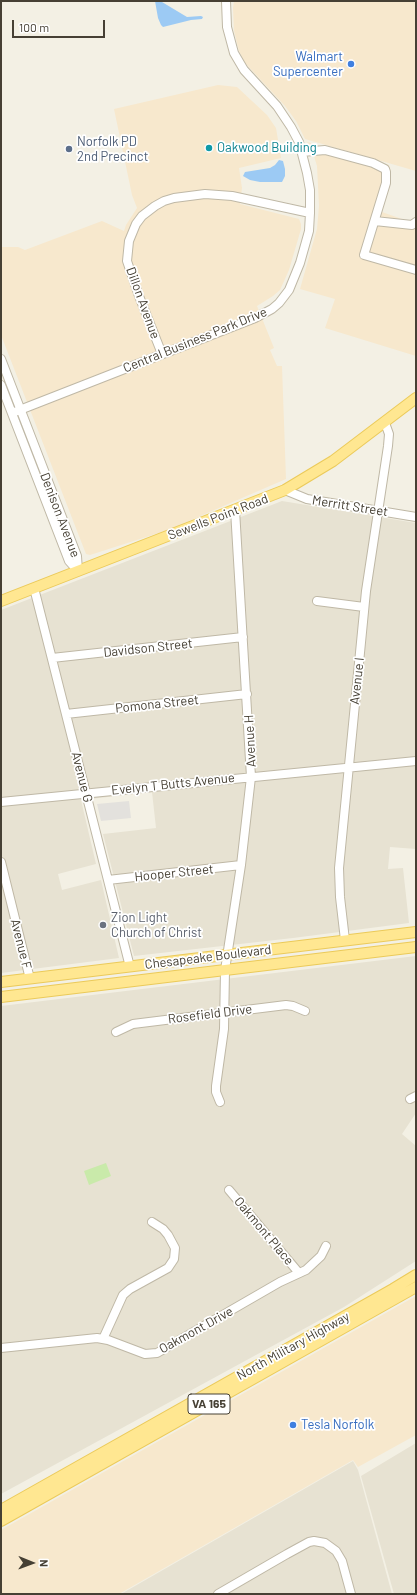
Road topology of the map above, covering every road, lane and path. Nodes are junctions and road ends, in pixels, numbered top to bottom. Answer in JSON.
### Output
{"nodes":[{"id":1,"x":226,"y":1,"type":"edge"},
{"id":2,"x":229,"y":1,"type":"edge"},
{"id":3,"x":226,"y":13,"type":"junction"},
{"id":4,"x":302,"y":152,"type":"junction"},
{"id":5,"x":310,"y":213,"type":"junction"},
{"id":6,"x":375,"y":221,"type":"junction"},
{"id":7,"x":416,"y":222,"type":"edge"},
{"id":8,"x":416,"y":270,"type":"edge"},
{"id":9,"x":162,"y":354,"type":"junction"},
{"id":10,"x":1,"y":359,"type":"edge"},
{"id":11,"x":1,"y":385,"type":"edge"},
{"id":12,"x":416,"y":398,"type":"edge"},
{"id":13,"x":20,"y":409,"type":"junction"},
{"id":14,"x":12,"y":413,"type":"junction"},
{"id":15,"x":385,"y":423,"type":"junction"},
{"id":16,"x":285,"y":490,"type":"junction"},
{"id":17,"x":235,"y":510,"type":"junction"},
{"id":18,"x":378,"y":511,"type":"junction"},
{"id":19,"x":416,"y":517,"type":"edge"},
{"id":20,"x":78,"y":571,"type":"junction"},
{"id":21,"x":34,"y":588,"type":"junction"},
{"id":22,"x":1,"y":601,"type":"edge"},
{"id":23,"x":318,"y":601,"type":"dead end"},
{"id":24,"x":364,"y":607,"type":"junction"},
{"id":25,"x":243,"y":637,"type":"junction"},
{"id":26,"x":52,"y":658,"type":"junction"},
{"id":27,"x":247,"y":694,"type":"junction"},
{"id":28,"x":66,"y":714,"type":"junction"},
{"id":29,"x":416,"y":761,"type":"edge"},
{"id":30,"x":348,"y":768,"type":"junction"},
{"id":31,"x":251,"y":777,"type":"junction"},
{"id":32,"x":86,"y":793,"type":"junction"},
{"id":33,"x":1,"y":802,"type":"edge"},
{"id":34,"x":1,"y":862,"type":"edge"},
{"id":35,"x":241,"y":865,"type":"junction"},
{"id":36,"x":108,"y":880,"type":"junction"},
{"id":37,"x":416,"y":932,"type":"edge"},
{"id":38,"x":345,"y":940,"type":"junction"},
{"id":39,"x":416,"y":947,"type":"edge"},
{"id":40,"x":227,"y":954,"type":"junction"},
{"id":41,"x":130,"y":967,"type":"junction"},
{"id":42,"x":225,"y":970,"type":"junction"},
{"id":43,"x":30,"y":979,"type":"junction"},
{"id":44,"x":1,"y":982,"type":"edge"},
{"id":45,"x":1,"y":997,"type":"edge"},
{"id":46,"x":305,"y":1011,"type":"dead end"},
{"id":47,"x":225,"y":1013,"type":"junction"},
{"id":48,"x":116,"y":1032,"type":"dead end"},
{"id":49,"x":220,"y":1102,"type":"dead end"},
{"id":50,"x":229,"y":1190,"type":"dead end"},
{"id":51,"x":152,"y":1222,"type":"dead end"},
{"id":52,"x":326,"y":1246,"type":"dead end"},
{"id":53,"x":299,"y":1273,"type":"junction"},
{"id":54,"x":416,"y":1275,"type":"edge"},
{"id":55,"x":416,"y":1287,"type":"edge"},
{"id":56,"x":103,"y":1339,"type":"junction"},
{"id":57,"x":1,"y":1348,"type":"edge"},
{"id":58,"x":1,"y":1510,"type":"edge"},
{"id":59,"x":1,"y":1521,"type":"edge"},
{"id":60,"x":218,"y":1594,"type":"edge"},
{"id":61,"x":351,"y":1594,"type":"edge"}],
"edges":[{"from":1,"to":3,"type":"street","name":"Central Business Park Drive"},
{"from":2,"to":3,"type":"street","name":"Central Business Park Drive"},
{"from":3,"to":4,"type":"street","name":"Central Business Park Drive"},
{"from":4,"to":5,"type":"street","name":"Central Business Park Drive"},
{"from":4,"to":6,"type":"street"},
{"from":5,"to":9,"type":"street","name":"Central Business Park Drive"},
{"from":5,"to":9,"type":"street","name":"Dillon Avenue"},
{"from":6,"to":7,"type":"street"},
{"from":6,"to":8,"type":"street"},
{"from":9,"to":13,"type":"street","name":"Central Business Park Drive"},
{"from":10,"to":13,"type":"street","name":"Denison Avenue"},
{"from":11,"to":14,"type":"street","name":"Denison Avenue"},
{"from":12,"to":15,"type":"main road","name":"Sewells Point Road"},
{"from":13,"to":14,"type":"street","name":"Central Business Park Drive"},
{"from":13,"to":20,"type":"street","name":"Denison Avenue"},
{"from":14,"to":20,"type":"street","name":"Denison Avenue"},
{"from":15,"to":16,"type":"main road","name":"Sewells Point Road"},
{"from":15,"to":18,"type":"street","name":"Avenue I"},
{"from":16,"to":17,"type":"main road","name":"Sewells Point Road"},
{"from":16,"to":18,"type":"street","name":"Merritt Street"},
{"from":17,"to":20,"type":"main road","name":"Sewells Point Road"},
{"from":17,"to":25,"type":"street","name":"Avenue H"},
{"from":18,"to":19,"type":"street","name":"Merritt Street"},
{"from":18,"to":24,"type":"street","name":"Avenue I"},
{"from":20,"to":21,"type":"main road","name":"Sewells Point Road"},
{"from":21,"to":22,"type":"main road","name":"Sewells Point Road"},
{"from":21,"to":26,"type":"street","name":"Avenue G"},
{"from":23,"to":24,"type":"street"},
{"from":24,"to":30,"type":"street","name":"Avenue I"},
{"from":25,"to":26,"type":"street","name":"Davidson Street"},
{"from":25,"to":27,"type":"street","name":"Avenue H"},
{"from":26,"to":28,"type":"street","name":"Avenue G"},
{"from":27,"to":28,"type":"street","name":"Pomona Street"},
{"from":27,"to":31,"type":"street","name":"Avenue H"},
{"from":28,"to":32,"type":"street","name":"Avenue G"},
{"from":29,"to":30,"type":"street","name":"Evelyn T Butts Avenue"},
{"from":30,"to":31,"type":"street","name":"Evelyn T Butts Avenue"},
{"from":30,"to":38,"type":"street","name":"Avenue I"},
{"from":31,"to":32,"type":"street","name":"Evelyn T Butts Avenue"},
{"from":31,"to":35,"type":"street","name":"Avenue H"},
{"from":32,"to":33,"type":"street","name":"Evelyn T Butts Avenue"},
{"from":32,"to":36,"type":"street","name":"Avenue G"},
{"from":34,"to":43,"type":"street","name":"Avenue F"},
{"from":35,"to":36,"type":"street","name":"Hooper Street"},
{"from":35,"to":40,"type":"street","name":"Avenue H"},
{"from":36,"to":41,"type":"street","name":"Avenue G"},
{"from":37,"to":38,"type":"main road","name":"Chesapeake Boulevard"},
{"from":38,"to":40,"type":"main road","name":"Chesapeake Boulevard"},
{"from":39,"to":42,"type":"main road","name":"Chesapeake Boulevard"},
{"from":40,"to":41,"type":"main road","name":"Chesapeake Boulevard"},
{"from":40,"to":42,"type":"street","name":"Avenue H"},
{"from":41,"to":43,"type":"main road","name":"Chesapeake Boulevard"},
{"from":42,"to":45,"type":"main road","name":"Chesapeake Boulevard"},
{"from":42,"to":47,"type":"street","name":"Avenue H"},
{"from":43,"to":44,"type":"main road","name":"Chesapeake Boulevard"},
{"from":46,"to":47,"type":"street","name":"Rosefield Drive"},
{"from":47,"to":48,"type":"street","name":"Rosefield Drive"},
{"from":47,"to":49,"type":"street","name":"Avenue H"},
{"from":50,"to":53,"type":"street","name":"Oakmont Place"},
{"from":51,"to":56,"type":"street"},
{"from":52,"to":53,"type":"street","name":"Oakmont Drive"},
{"from":53,"to":56,"type":"street","name":"Oakmont Drive"},
{"from":54,"to":58,"type":"main road","name":"North Military Highway","number":"VA 165"},
{"from":55,"to":59,"type":"main road","name":"North Military Highway","number":"VA 165"},
{"from":56,"to":57,"type":"street","name":"Oakmont Drive"},
{"from":60,"to":61,"type":"street"}]}
